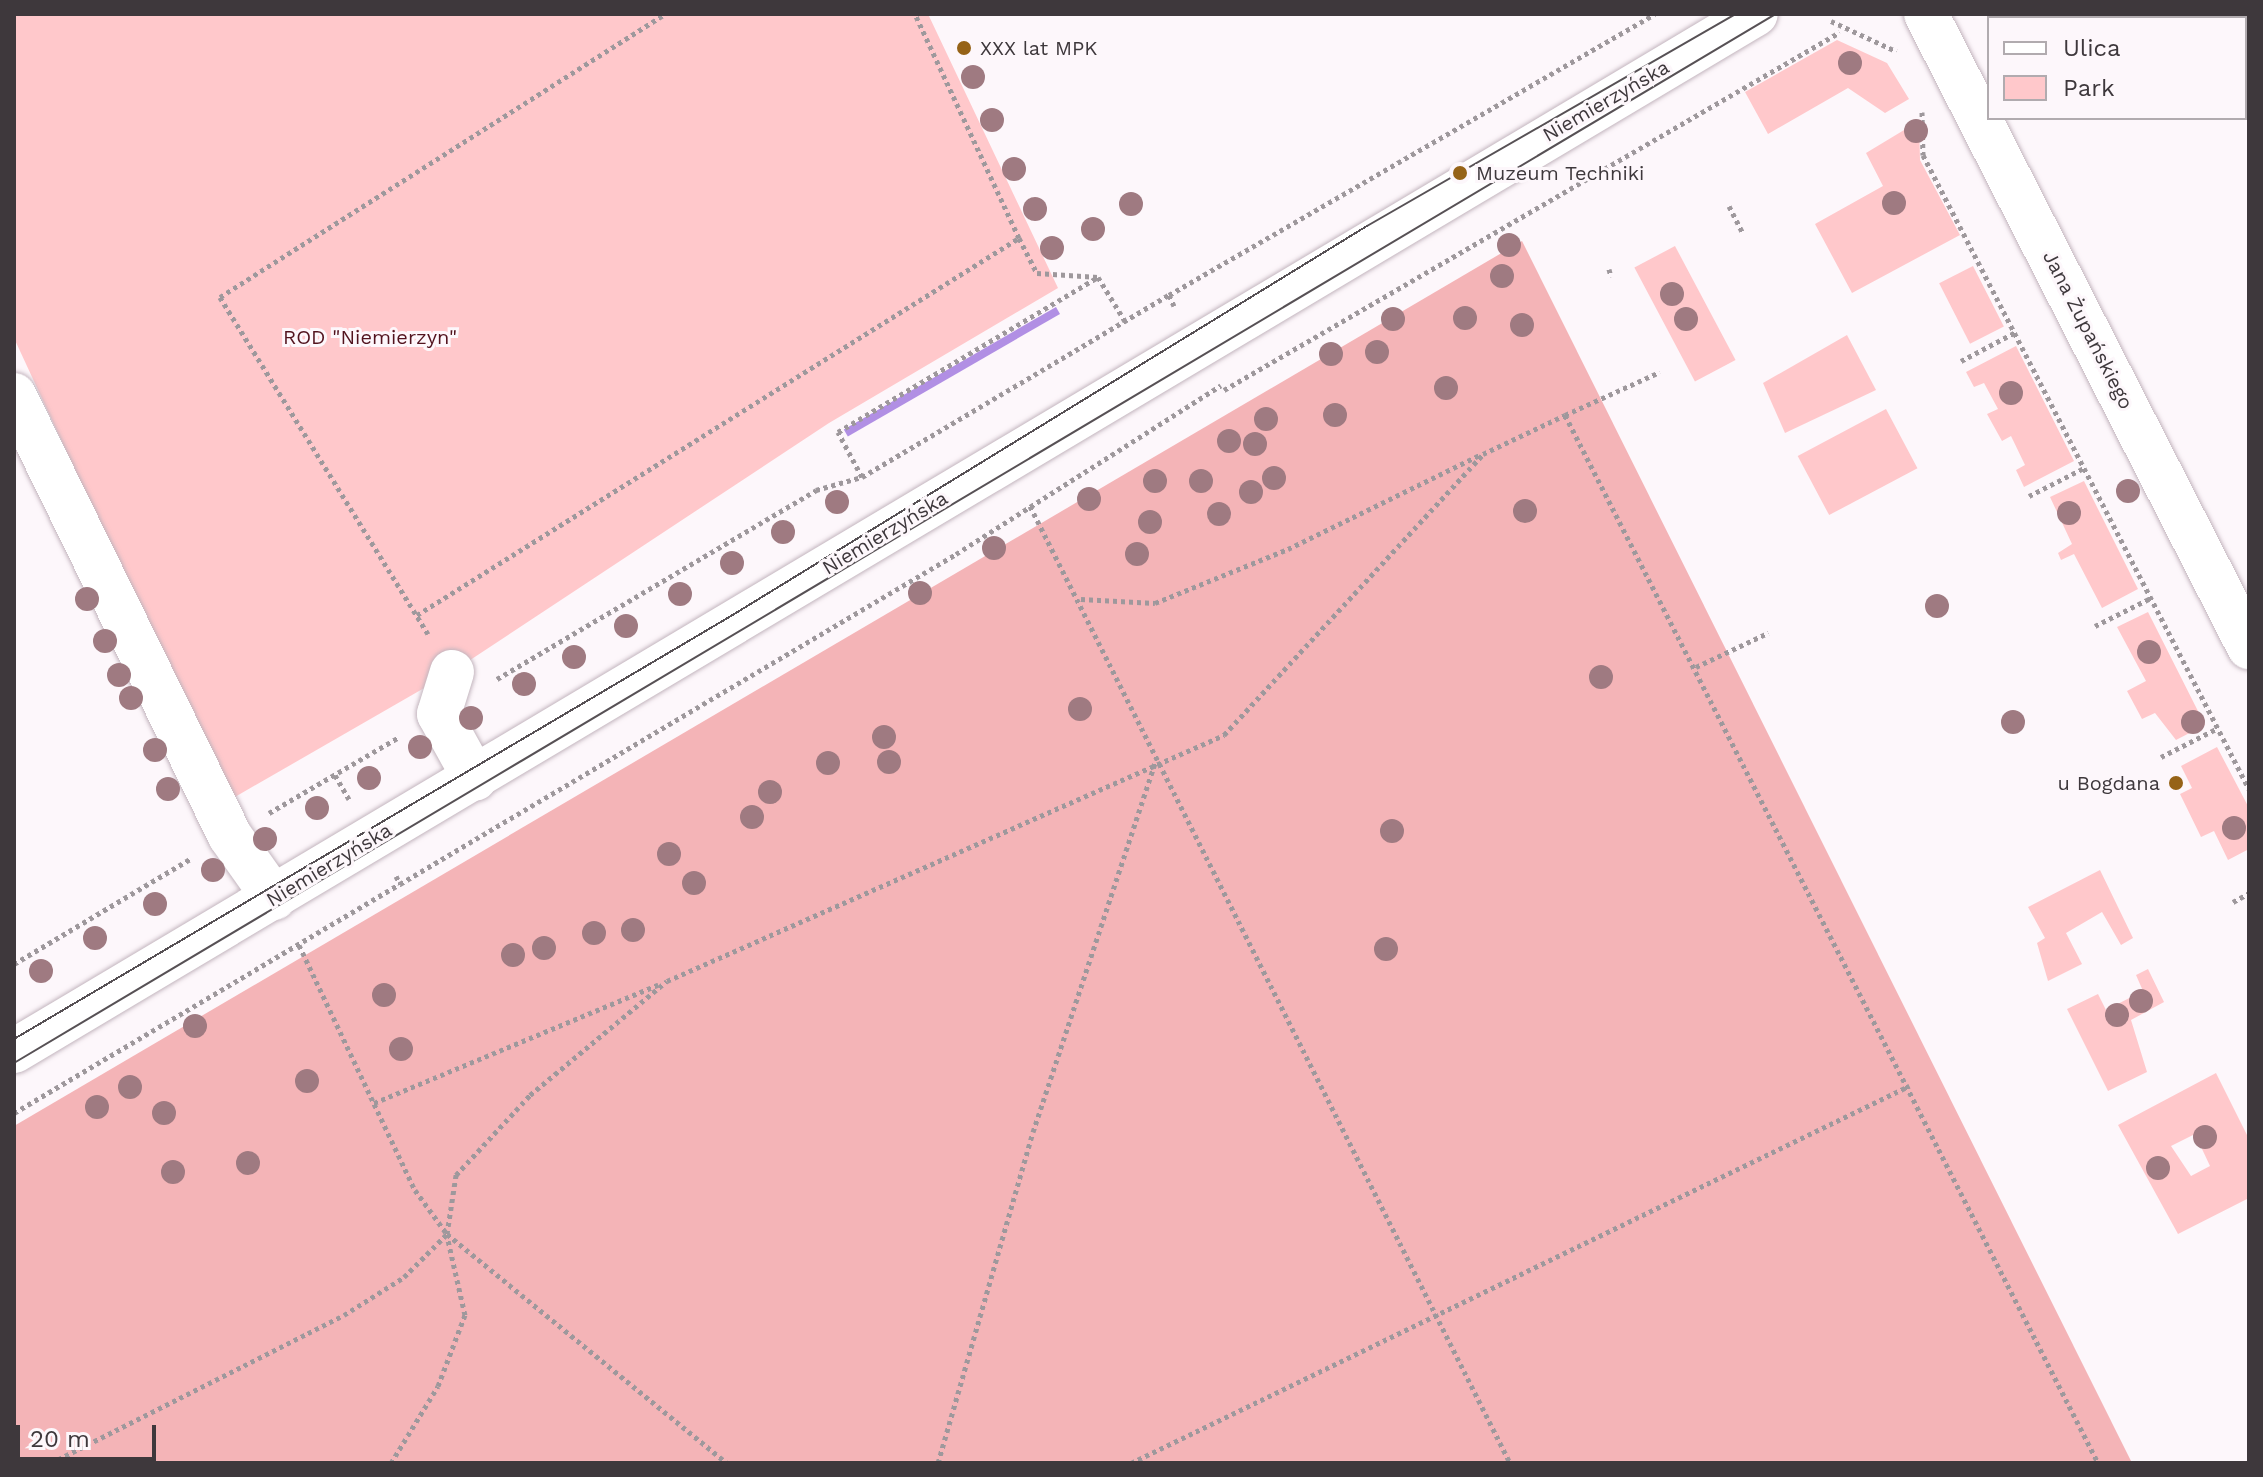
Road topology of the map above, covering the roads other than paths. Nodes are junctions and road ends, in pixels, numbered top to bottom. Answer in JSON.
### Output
{"nodes":[{"id":1,"x":1756,"y":14,"type":"edge"},
{"id":2,"x":1918,"y":28,"type":"edge"},
{"id":3,"x":14,"y":395,"type":"edge"},
{"id":4,"x":2249,"y":647,"type":"edge"},
{"id":5,"x":452,"y":672,"type":"dead end"},
{"id":6,"x":475,"y":779,"type":"junction"},
{"id":7,"x":274,"y":898,"type":"junction"},
{"id":8,"x":14,"y":1051,"type":"edge"}],
"edges":[{"from":1,"to":6,"type":"street","name":"Niemierzyńska"},
{"from":2,"to":4,"type":"street","name":"Jana Żupańskiego"},
{"from":3,"to":7,"type":"street"},
{"from":5,"to":6,"type":"street"},
{"from":6,"to":7,"type":"street","name":"Niemierzyńska"},
{"from":7,"to":8,"type":"street","name":"Niemierzyńska"}]}
